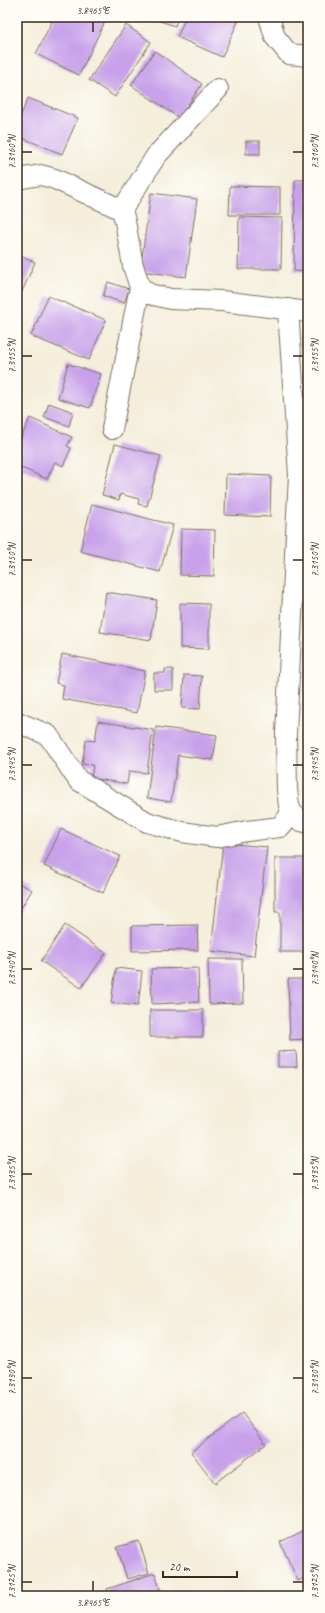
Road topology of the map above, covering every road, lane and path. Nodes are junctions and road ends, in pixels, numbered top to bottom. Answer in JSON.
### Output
{"nodes":[{"id":1,"x":269,"y":17,"type":"edge"},
{"id":2,"x":308,"y":56,"type":"edge"},
{"id":3,"x":218,"y":89,"type":"dead end"},
{"id":4,"x":17,"y":179,"type":"edge"},
{"id":5,"x":122,"y":210,"type":"junction"},
{"id":6,"x":140,"y":287,"type":"junction"},
{"id":7,"x":288,"y":309,"type":"junction"},
{"id":8,"x":308,"y":312,"type":"edge"},
{"id":9,"x":112,"y":429,"type":"dead end"},
{"id":10,"x":302,"y":543,"type":"edge"},
{"id":11,"x":17,"y":722,"type":"edge"},
{"id":12,"x":300,"y":818,"type":"edge"}],
"edges":[{"from":1,"to":2,"type":"street"},
{"from":3,"to":5,"type":"street"},
{"from":4,"to":5,"type":"street"},
{"from":5,"to":6,"type":"street"},
{"from":6,"to":7,"type":"street"},
{"from":6,"to":9,"type":"street"},
{"from":7,"to":8,"type":"street"},
{"from":7,"to":10,"type":"street"},
{"from":10,"to":12,"type":"street"},
{"from":11,"to":12,"type":"street"}]}
